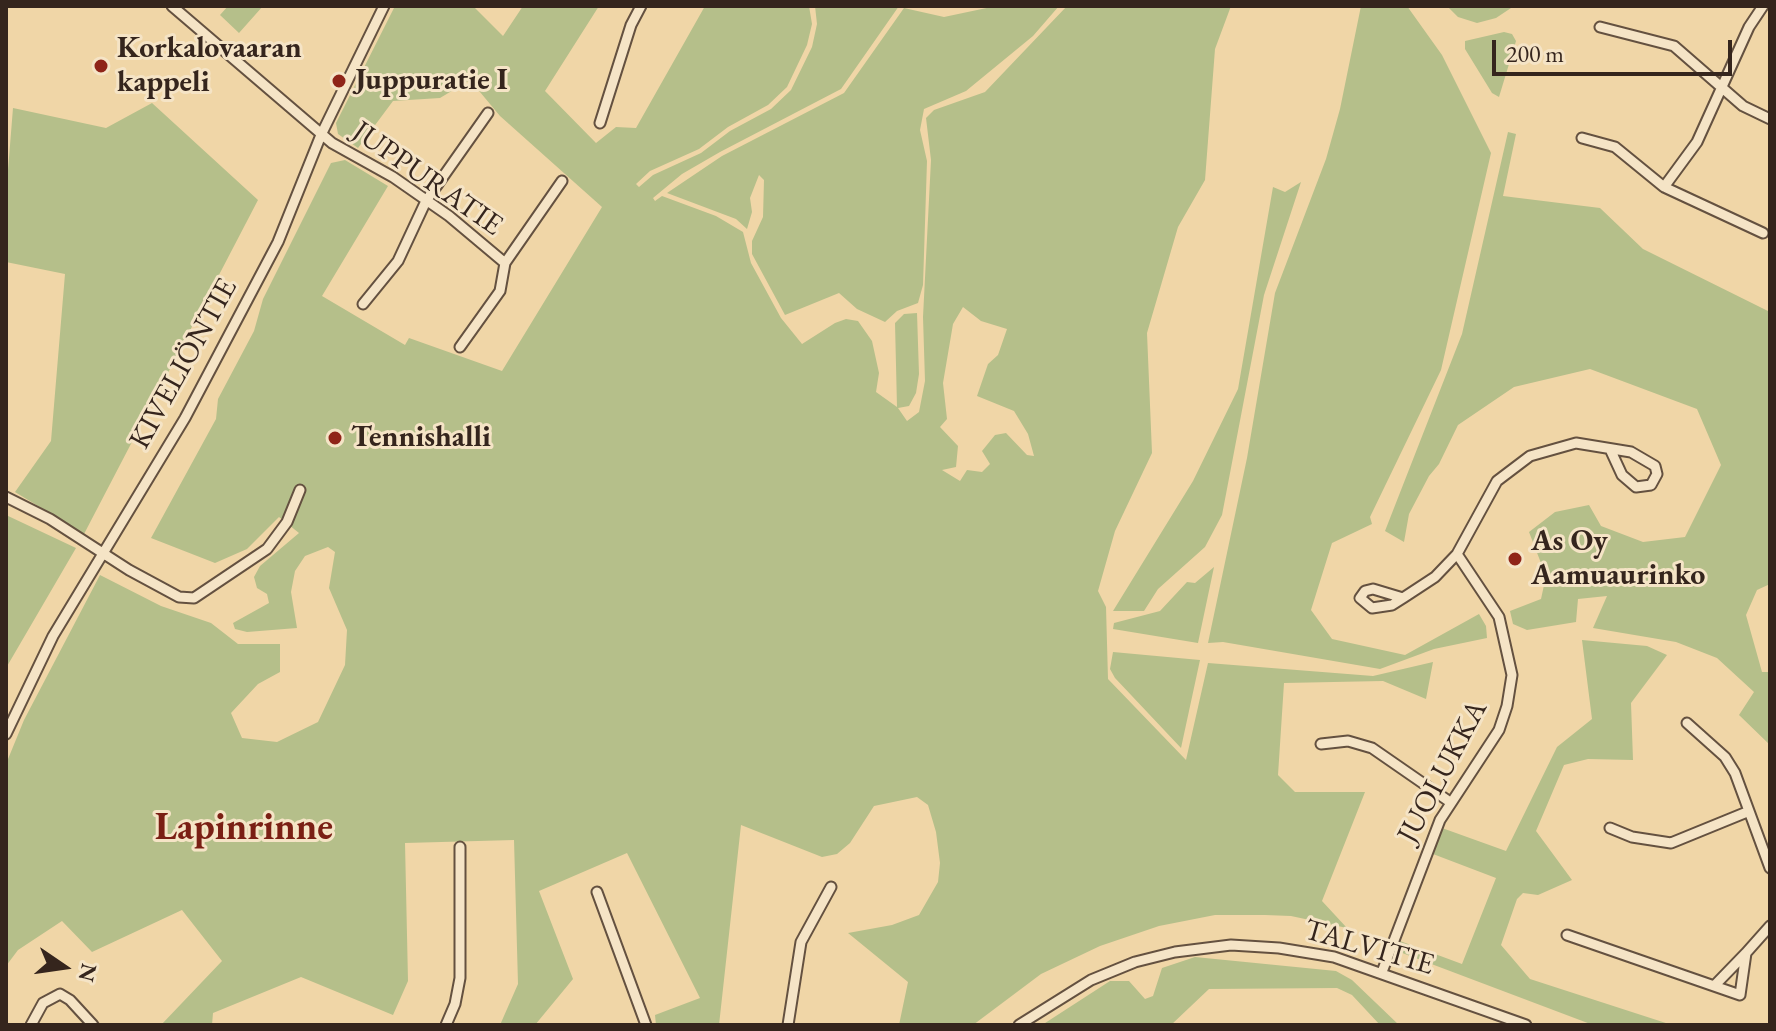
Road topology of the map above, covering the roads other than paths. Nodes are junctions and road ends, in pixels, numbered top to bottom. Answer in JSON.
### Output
{"nodes":[{"id":1,"x":172,"y":6,"type":"edge"},
{"id":2,"x":384,"y":6,"type":"edge"},
{"id":3,"x":641,"y":6,"type":"edge"},
{"id":4,"x":1763,"y":6,"type":"edge"},
{"id":5,"x":1600,"y":27,"type":"dead end"},
{"id":6,"x":1722,"y":90,"type":"junction"},
{"id":7,"x":488,"y":113,"type":"dead end"},
{"id":8,"x":1770,"y":119,"type":"edge"},
{"id":9,"x":600,"y":123,"type":"dead end"},
{"id":10,"x":321,"y":135,"type":"junction"},
{"id":11,"x":1582,"y":138,"type":"dead end"},
{"id":12,"x":562,"y":181,"type":"dead end"},
{"id":13,"x":1664,"y":187,"type":"junction"},
{"id":14,"x":426,"y":201,"type":"junction"},
{"id":15,"x":1763,"y":233,"type":"dead end"},
{"id":16,"x":505,"y":263,"type":"junction"},
{"id":17,"x":363,"y":304,"type":"dead end"},
{"id":18,"x":460,"y":347,"type":"dead end"},
{"id":19,"x":1610,"y":449,"type":"junction"},
{"id":20,"x":300,"y":490,"type":"dead end"},
{"id":21,"x":6,"y":497,"type":"edge"},
{"id":22,"x":102,"y":553,"type":"junction"},
{"id":23,"x":1457,"y":554,"type":"junction"},
{"id":24,"x":1403,"y":598,"type":"dead end"},
{"id":25,"x":1687,"y":723,"type":"dead end"},
{"id":26,"x":6,"y":734,"type":"edge"},
{"id":27,"x":1321,"y":744,"type":"dead end"},
{"id":28,"x":1450,"y":802,"type":"junction"},
{"id":29,"x":1747,"y":812,"type":"junction"},
{"id":30,"x":1610,"y":828,"type":"dead end"},
{"id":31,"x":460,"y":847,"type":"dead end"},
{"id":32,"x":1770,"y":868,"type":"edge"},
{"id":33,"x":831,"y":887,"type":"dead end"},
{"id":34,"x":597,"y":892,"type":"dead end"},
{"id":35,"x":1770,"y":926,"type":"edge"},
{"id":36,"x":1567,"y":935,"type":"dead end"},
{"id":37,"x":1746,"y":953,"type":"junction"},
{"id":38,"x":1382,"y":972,"type":"junction"},
{"id":39,"x":1716,"y":984,"type":"junction"},
{"id":40,"x":645,"y":1022,"type":"edge"},
{"id":41,"x":31,"y":1025,"type":"edge"},
{"id":42,"x":93,"y":1025,"type":"edge"},
{"id":43,"x":446,"y":1025,"type":"edge"},
{"id":44,"x":632,"y":1025,"type":"edge"},
{"id":45,"x":788,"y":1025,"type":"edge"},
{"id":46,"x":1019,"y":1025,"type":"edge"},
{"id":47,"x":1526,"y":1025,"type":"edge"}],
"edges":[{"from":1,"to":10,"type":"street","name":"JUPPURATIE"},
{"from":2,"to":10,"type":"street","name":"KIVELIÖNTIE"},
{"from":3,"to":9,"type":"street"},
{"from":4,"to":6,"type":"street"},
{"from":5,"to":6,"type":"street"},
{"from":6,"to":8,"type":"street"},
{"from":6,"to":13,"type":"street"},
{"from":7,"to":14,"type":"street"},
{"from":10,"to":14,"type":"street","name":"JUPPURATIE"},
{"from":10,"to":22,"type":"street","name":"KIVELIÖNTIE"},
{"from":11,"to":13,"type":"street"},
{"from":12,"to":16,"type":"street"},
{"from":13,"to":15,"type":"street"},
{"from":14,"to":16,"type":"street","name":"JUPPURATIE"},
{"from":14,"to":17,"type":"street"},
{"from":16,"to":18,"type":"street","name":"JUPPURATIE"},
{"from":19,"to":19,"type":"street"},
{"from":19,"to":23,"type":"street"},
{"from":20,"to":22,"type":"street"},
{"from":21,"to":22,"type":"street"},
{"from":22,"to":26,"type":"street","name":"KIVELIÖNTIE"},
{"from":23,"to":24,"type":"street"},
{"from":23,"to":28,"type":"street","name":"JUOLUKKA"},
{"from":25,"to":29,"type":"street"},
{"from":27,"to":28,"type":"street"},
{"from":28,"to":38,"type":"street","name":"JUOLUKKA"},
{"from":29,"to":30,"type":"street"},
{"from":29,"to":32,"type":"street"},
{"from":31,"to":43,"type":"street"},
{"from":33,"to":45,"type":"street"},
{"from":34,"to":40,"type":"street"},
{"from":35,"to":37,"type":"street"},
{"from":36,"to":39,"type":"street"},
{"from":37,"to":39,"type":"street"},
{"from":37,"to":39,"type":"street"},
{"from":38,"to":46,"type":"street","name":"TALVITIE"},
{"from":38,"to":47,"type":"street","name":"TALVITIE"},
{"from":40,"to":44,"type":"street"},
{"from":41,"to":42,"type":"street"}]}
